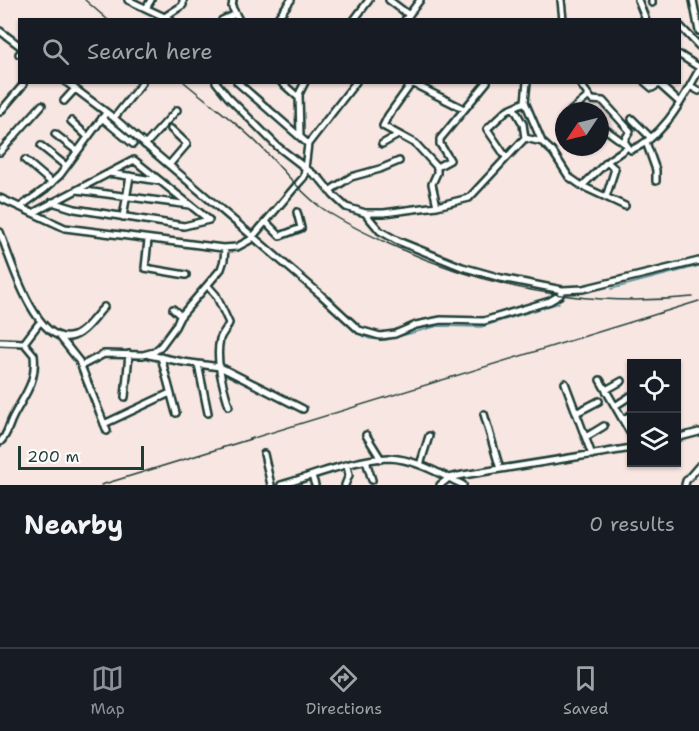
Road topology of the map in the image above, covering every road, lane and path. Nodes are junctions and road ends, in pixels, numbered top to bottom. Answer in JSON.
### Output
{"nodes":[{"id":1,"x":128,"y":0,"type":"edge"},
{"id":2,"x":151,"y":0,"type":"edge"},
{"id":3,"x":183,"y":0,"type":"edge"},
{"id":4,"x":233,"y":0,"type":"edge"},
{"id":5,"x":291,"y":0,"type":"edge"},
{"id":6,"x":369,"y":0,"type":"edge"},
{"id":7,"x":389,"y":0,"type":"edge"},
{"id":8,"x":420,"y":0,"type":"edge"},
{"id":9,"x":561,"y":0,"type":"edge"},
{"id":10,"x":638,"y":0,"type":"edge"},
{"id":11,"x":693,"y":0,"type":"edge"},
{"id":12,"x":134,"y":2,"type":"edge"},
{"id":13,"x":146,"y":8,"type":"junction"},
{"id":14,"x":408,"y":16,"type":"edge"},
{"id":15,"x":237,"y":17,"type":"edge"},
{"id":16,"x":169,"y":18,"type":"edge"},
{"id":17,"x":278,"y":18,"type":"edge"},
{"id":18,"x":356,"y":18,"type":"edge"},
{"id":19,"x":565,"y":18,"type":"edge"},
{"id":20,"x":645,"y":18,"type":"edge"},
{"id":21,"x":681,"y":27,"type":"edge"},
{"id":22,"x":0,"y":31,"type":"edge"},
{"id":23,"x":699,"y":31,"type":"edge"},
{"id":24,"x":16,"y":46,"type":"edge"},
{"id":25,"x":699,"y":46,"type":"edge"},
{"id":26,"x":681,"y":56,"type":"edge"},
{"id":27,"x":699,"y":59,"type":"edge"},
{"id":28,"x":698,"y":69,"type":"edge"},
{"id":29,"x":68,"y":84,"type":"edge"},
{"id":30,"x":141,"y":84,"type":"edge"},
{"id":31,"x":218,"y":84,"type":"edge"},
{"id":32,"x":239,"y":84,"type":"edge"},
{"id":33,"x":283,"y":84,"type":"edge"},
{"id":34,"x":304,"y":84,"type":"edge"},
{"id":35,"x":354,"y":84,"type":"edge"},
{"id":36,"x":410,"y":84,"type":"edge"},
{"id":37,"x":413,"y":84,"type":"edge"},
{"id":38,"x":485,"y":84,"type":"edge"},
{"id":39,"x":525,"y":84,"type":"edge"},
{"id":40,"x":580,"y":84,"type":"edge"},
{"id":41,"x":659,"y":84,"type":"edge"},
{"id":42,"x":22,"y":85,"type":"dead end"},
{"id":43,"x":690,"y":86,"type":"junction"},
{"id":44,"x":74,"y":91,"type":"junction"},
{"id":45,"x":699,"y":91,"type":"edge"},
{"id":46,"x":589,"y":96,"type":"junction"},
{"id":47,"x":300,"y":98,"type":"junction"},
{"id":48,"x":64,"y":101,"type":"dead end"},
{"id":49,"x":525,"y":102,"type":"junction"},
{"id":50,"x":582,"y":102,"type":"edge"},
{"id":51,"x":679,"y":102,"type":"junction"},
{"id":52,"x":42,"y":105,"type":"dead end"},
{"id":53,"x":1,"y":108,"type":"edge"},
{"id":54,"x":514,"y":108,"type":"junction"},
{"id":55,"x":464,"y":109,"type":"junction"},
{"id":56,"x":177,"y":110,"type":"dead end"},
{"id":57,"x":104,"y":116,"type":"junction"},
{"id":58,"x":114,"y":118,"type":"junction"},
{"id":59,"x":532,"y":118,"type":"junction"},
{"id":60,"x":632,"y":119,"type":"dead end"},
{"id":61,"x":70,"y":121,"type":"dead end"},
{"id":62,"x":522,"y":123,"type":"junction"},
{"id":63,"x":171,"y":129,"type":"dead end"},
{"id":64,"x":609,"y":132,"type":"edge"},
{"id":65,"x":56,"y":134,"type":"dead end"},
{"id":66,"x":398,"y":135,"type":"junction"},
{"id":67,"x":300,"y":136,"type":"junction"},
{"id":68,"x":88,"y":137,"type":"junction"},
{"id":69,"x":525,"y":138,"type":"junction"},
{"id":70,"x":648,"y":140,"type":"junction"},
{"id":71,"x":542,"y":142,"type":"junction"},
{"id":72,"x":133,"y":144,"type":"dead end"},
{"id":73,"x":308,"y":144,"type":"junction"},
{"id":74,"x":382,"y":144,"type":"dead end"},
{"id":75,"x":146,"y":145,"type":"junction"},
{"id":76,"x":626,"y":145,"type":"junction"},
{"id":77,"x":41,"y":146,"type":"dead end"},
{"id":78,"x":77,"y":151,"type":"junction"},
{"id":79,"x":0,"y":152,"type":"edge"},
{"id":80,"x":506,"y":157,"type":"junction"},
{"id":81,"x":25,"y":160,"type":"dead end"},
{"id":82,"x":399,"y":161,"type":"dead end"},
{"id":83,"x":607,"y":162,"type":"junction"},
{"id":84,"x":169,"y":165,"type":"junction"},
{"id":85,"x":66,"y":166,"type":"junction"},
{"id":86,"x":304,"y":167,"type":"junction"},
{"id":87,"x":437,"y":167,"type":"junction"},
{"id":88,"x":108,"y":173,"type":"junction"},
{"id":89,"x":129,"y":176,"type":"junction"},
{"id":90,"x":656,"y":181,"type":"dead end"},
{"id":91,"x":161,"y":182,"type":"junction"},
{"id":92,"x":52,"y":183,"type":"junction"},
{"id":93,"x":582,"y":186,"type":"junction"},
{"id":94,"x":76,"y":189,"type":"junction"},
{"id":95,"x":329,"y":191,"type":"junction"},
{"id":96,"x":126,"y":196,"type":"junction"},
{"id":97,"x":606,"y":197,"type":"junction"},
{"id":98,"x":0,"y":198,"type":"edge"},
{"id":99,"x":52,"y":202,"type":"junction"},
{"id":100,"x":191,"y":206,"type":"junction"},
{"id":101,"x":436,"y":206,"type":"junction"},
{"id":102,"x":625,"y":206,"type":"dead end"},
{"id":103,"x":20,"y":207,"type":"junction"},
{"id":104,"x":297,"y":212,"type":"dead end"},
{"id":105,"x":33,"y":213,"type":"junction"},
{"id":106,"x":365,"y":213,"type":"junction"},
{"id":107,"x":123,"y":217,"type":"junction"},
{"id":108,"x":266,"y":222,"type":"junction"},
{"id":109,"x":0,"y":232,"type":"edge"},
{"id":110,"x":252,"y":238,"type":"junction"},
{"id":111,"x":148,"y":240,"type":"junction"},
{"id":112,"x":225,"y":248,"type":"junction"},
{"id":113,"x":699,"y":261,"type":"edge"},
{"id":114,"x":186,"y":275,"type":"dead end"},
{"id":115,"x":208,"y":286,"type":"junction"},
{"id":116,"x":562,"y":290,"type":"junction"},
{"id":117,"x":104,"y":307,"type":"dead end"},
{"id":118,"x":173,"y":309,"type":"dead end"},
{"id":119,"x":181,"y":316,"type":"junction"},
{"id":120,"x":40,"y":322,"type":"junction"},
{"id":121,"x":60,"y":336,"type":"junction"},
{"id":122,"x":0,"y":342,"type":"edge"},
{"id":123,"x":24,"y":343,"type":"junction"},
{"id":124,"x":159,"y":349,"type":"junction"},
{"id":125,"x":129,"y":354,"type":"junction"},
{"id":126,"x":149,"y":355,"type":"junction"},
{"id":127,"x":161,"y":358,"type":"junction"},
{"id":128,"x":198,"y":364,"type":"junction"},
{"id":129,"x":81,"y":366,"type":"junction"},
{"id":130,"x":220,"y":367,"type":"junction"},
{"id":131,"x":600,"y":380,"type":"dead end"},
{"id":132,"x":622,"y":381,"type":"dead end"},
{"id":133,"x":565,"y":383,"type":"dead end"},
{"id":134,"x":606,"y":390,"type":"junction"},
{"id":135,"x":170,"y":393,"type":"junction"},
{"id":136,"x":125,"y":397,"type":"dead end"},
{"id":137,"x":627,"y":398,"type":"edge"},
{"id":138,"x":599,"y":401,"type":"dead end"},
{"id":139,"x":229,"y":406,"type":"dead end"},
{"id":140,"x":615,"y":406,"type":"junction"},
{"id":141,"x":303,"y":409,"type":"dead end"},
{"id":142,"x":176,"y":413,"type":"dead end"},
{"id":143,"x":208,"y":413,"type":"dead end"},
{"id":144,"x":576,"y":413,"type":"junction"},
{"id":145,"x":484,"y":414,"type":"dead end"},
{"id":146,"x":627,"y":417,"type":"edge"},
{"id":147,"x":622,"y":420,"type":"junction"},
{"id":148,"x":104,"y":424,"type":"junction"},
{"id":149,"x":604,"y":426,"type":"dead end"},
{"id":150,"x":627,"y":428,"type":"edge"},
{"id":151,"x":107,"y":431,"type":"dead end"},
{"id":152,"x":699,"y":432,"type":"edge"},
{"id":153,"x":366,"y":435,"type":"dead end"},
{"id":154,"x":429,"y":436,"type":"dead end"},
{"id":155,"x":586,"y":437,"type":"junction"},
{"id":156,"x":681,"y":437,"type":"edge"},
{"id":157,"x":0,"y":442,"type":"edge"},
{"id":158,"x":627,"y":449,"type":"edge"},
{"id":159,"x":264,"y":454,"type":"dead end"},
{"id":160,"x":592,"y":455,"type":"junction"},
{"id":161,"x":381,"y":459,"type":"junction"},
{"id":162,"x":366,"y":461,"type":"junction"},
{"id":163,"x":420,"y":465,"type":"junction"},
{"id":164,"x":347,"y":466,"type":"junction"},
{"id":165,"x":699,"y":466,"type":"edge"},
{"id":166,"x":500,"y":469,"type":"junction"},
{"id":167,"x":312,"y":476,"type":"junction"},
{"id":168,"x":449,"y":478,"type":"junction"},
{"id":169,"x":372,"y":480,"type":"dead end"},
{"id":170,"x":303,"y":482,"type":"edge"},
{"id":171,"x":271,"y":485,"type":"edge"},
{"id":172,"x":282,"y":485,"type":"edge"},
{"id":173,"x":315,"y":485,"type":"edge"},
{"id":174,"x":345,"y":485,"type":"edge"},
{"id":175,"x":440,"y":485,"type":"edge"},
{"id":176,"x":463,"y":485,"type":"edge"},
{"id":177,"x":685,"y":485,"type":"edge"}],
"edges":[{"from":1,"to":12,"type":"street"},
{"from":2,"to":13,"type":"street"},
{"from":3,"to":16,"type":"street"},
{"from":4,"to":15,"type":"street"},
{"from":5,"to":17,"type":"street"},
{"from":6,"to":18,"type":"street"},
{"from":7,"to":14,"type":"street"},
{"from":8,"to":14,"type":"street"},
{"from":9,"to":19,"type":"street"},
{"from":10,"to":20,"type":"street"},
{"from":11,"to":23,"type":"street"},
{"from":12,"to":13,"type":"street"},
{"from":13,"to":16,"type":"street"},
{"from":21,"to":25,"type":"street"},
{"from":22,"to":24,"type":"street"},
{"from":26,"to":28,"type":"street"},
{"from":27,"to":28,"type":"street"},
{"from":28,"to":43,"type":"street"},
{"from":29,"to":44,"type":"street"},
{"from":30,"to":58,"type":"street"},
{"from":31,"to":86,"type":"street"},
{"from":32,"to":67,"type":"street"},
{"from":33,"to":47,"type":"street"},
{"from":34,"to":47,"type":"street"},
{"from":35,"to":73,"type":"street"},
{"from":36,"to":66,"type":"street"},
{"from":37,"to":55,"type":"street"},
{"from":38,"to":55,"type":"street"},
{"from":39,"to":49,"type":"street"},
{"from":40,"to":46,"type":"street"},
{"from":41,"to":51,"type":"street"},
{"from":42,"to":53,"type":"street"},
{"from":43,"to":45,"type":"street"},
{"from":43,"to":51,"type":"street"},
{"from":44,"to":48,"type":"street"},
{"from":44,"to":57,"type":"street"},
{"from":46,"to":50,"type":"street"},
{"from":46,"to":76,"type":"street"},
{"from":47,"to":67,"type":"street"},
{"from":49,"to":54,"type":"street"},
{"from":49,"to":59,"type":"street"},
{"from":51,"to":70,"type":"street"},
{"from":52,"to":79,"type":"street"},
{"from":54,"to":62,"type":"street"},
{"from":54,"to":80,"type":"street"},
{"from":55,"to":87,"type":"street"},
{"from":56,"to":75,"type":"street"},
{"from":57,"to":58,"type":"street"},
{"from":57,"to":68,"type":"street"},
{"from":57,"to":72,"type":"street"},
{"from":58,"to":75,"type":"street"},
{"from":59,"to":62,"type":"street"},
{"from":59,"to":71,"type":"street"},
{"from":60,"to":70,"type":"street"},
{"from":61,"to":68,"type":"street"},
{"from":62,"to":69,"type":"street"},
{"from":63,"to":84,"type":"street"},
{"from":64,"to":76,"type":"street"},
{"from":65,"to":78,"type":"street"},
{"from":66,"to":74,"type":"street"},
{"from":66,"to":87,"type":"street"},
{"from":67,"to":73,"type":"street"},
{"from":68,"to":78,"type":"street"},
{"from":69,"to":71,"type":"street"},
{"from":69,"to":80,"type":"street"},
{"from":70,"to":76,"type":"street"},
{"from":70,"to":90,"type":"street"},
{"from":71,"to":93,"type":"street"},
{"from":73,"to":86,"type":"street"},
{"from":75,"to":84,"type":"street"},
{"from":76,"to":83,"type":"street"},
{"from":77,"to":85,"type":"street"},
{"from":78,"to":85,"type":"street"},
{"from":80,"to":101,"type":"street"},
{"from":81,"to":92,"type":"street"},
{"from":82,"to":95,"type":"street"},
{"from":83,"to":93,"type":"street"},
{"from":83,"to":97,"type":"street"},
{"from":84,"to":110,"type":"street"},
{"from":85,"to":92,"type":"street"},
{"from":86,"to":95,"type":"street"},
{"from":86,"to":108,"type":"street"},
{"from":87,"to":101,"type":"street"},
{"from":88,"to":89,"type":"street"},
{"from":88,"to":91,"type":"street"},
{"from":88,"to":94,"type":"street"},
{"from":89,"to":91,"type":"street"},
{"from":89,"to":96,"type":"street"},
{"from":91,"to":100,"type":"street"},
{"from":92,"to":103,"type":"street"},
{"from":93,"to":97,"type":"street"},
{"from":94,"to":96,"type":"street"},
{"from":94,"to":99,"type":"street"},
{"from":95,"to":106,"type":"street"},
{"from":96,"to":100,"type":"street"},
{"from":96,"to":107,"type":"street"},
{"from":97,"to":102,"type":"street"},
{"from":98,"to":103,"type":"street"},
{"from":99,"to":105,"type":"street"},
{"from":99,"to":107,"type":"street"},
{"from":100,"to":107,"type":"street"},
{"from":101,"to":106,"type":"street"},
{"from":103,"to":105,"type":"street"},
{"from":104,"to":108,"type":"street"},
{"from":105,"to":111,"type":"street"},
{"from":106,"to":116,"type":"street"},
{"from":108,"to":110,"type":"street"},
{"from":109,"to":120,"type":"street"},
{"from":110,"to":112,"type":"street"},
{"from":110,"to":116,"type":"street"},
{"from":111,"to":112,"type":"street"},
{"from":111,"to":114,"type":"street"},
{"from":112,"to":115,"type":"street"},
{"from":113,"to":116,"type":"street"},
{"from":115,"to":119,"type":"street"},
{"from":115,"to":130,"type":"street"},
{"from":117,"to":121,"type":"street"},
{"from":118,"to":119,"type":"street"},
{"from":119,"to":124,"type":"street"},
{"from":120,"to":121,"type":"street"},
{"from":120,"to":123,"type":"street"},
{"from":121,"to":129,"type":"street"},
{"from":122,"to":123,"type":"street"},
{"from":123,"to":157,"type":"street"},
{"from":124,"to":126,"type":"street"},
{"from":124,"to":127,"type":"street"},
{"from":125,"to":126,"type":"street"},
{"from":125,"to":129,"type":"street"},
{"from":125,"to":136,"type":"street"},
{"from":126,"to":127,"type":"street"},
{"from":127,"to":128,"type":"street"},
{"from":127,"to":135,"type":"street"},
{"from":128,"to":130,"type":"street"},
{"from":128,"to":143,"type":"street"},
{"from":129,"to":148,"type":"street"},
{"from":130,"to":139,"type":"street"},
{"from":130,"to":141,"type":"street"},
{"from":131,"to":134,"type":"street"},
{"from":132,"to":134,"type":"street"},
{"from":133,"to":144,"type":"street"},
{"from":134,"to":140,"type":"street"},
{"from":135,"to":142,"type":"street"},
{"from":135,"to":148,"type":"street"},
{"from":137,"to":140,"type":"street"},
{"from":138,"to":144,"type":"street"},
{"from":140,"to":147,"type":"street"},
{"from":144,"to":155,"type":"street"},
{"from":145,"to":166,"type":"street"},
{"from":146,"to":147,"type":"street"},
{"from":147,"to":150,"type":"street"},
{"from":148,"to":151,"type":"street"},
{"from":149,"to":155,"type":"street"},
{"from":152,"to":156,"type":"street"},
{"from":153,"to":161,"type":"street"},
{"from":154,"to":163,"type":"street"},
{"from":155,"to":160,"type":"street"},
{"from":158,"to":160,"type":"street"},
{"from":159,"to":171,"type":"street"},
{"from":160,"to":166,"type":"street"},
{"from":161,"to":162,"type":"street"},
{"from":161,"to":163,"type":"street"},
{"from":162,"to":164,"type":"street"},
{"from":162,"to":169,"type":"street"},
{"from":163,"to":168,"type":"street"},
{"from":164,"to":167,"type":"street"},
{"from":164,"to":174,"type":"street"},
{"from":165,"to":177,"type":"street"},
{"from":166,"to":168,"type":"street"},
{"from":167,"to":170,"type":"street"},
{"from":167,"to":173,"type":"street"},
{"from":168,"to":175,"type":"street"},
{"from":168,"to":176,"type":"street"},
{"from":170,"to":172,"type":"street"}]}
